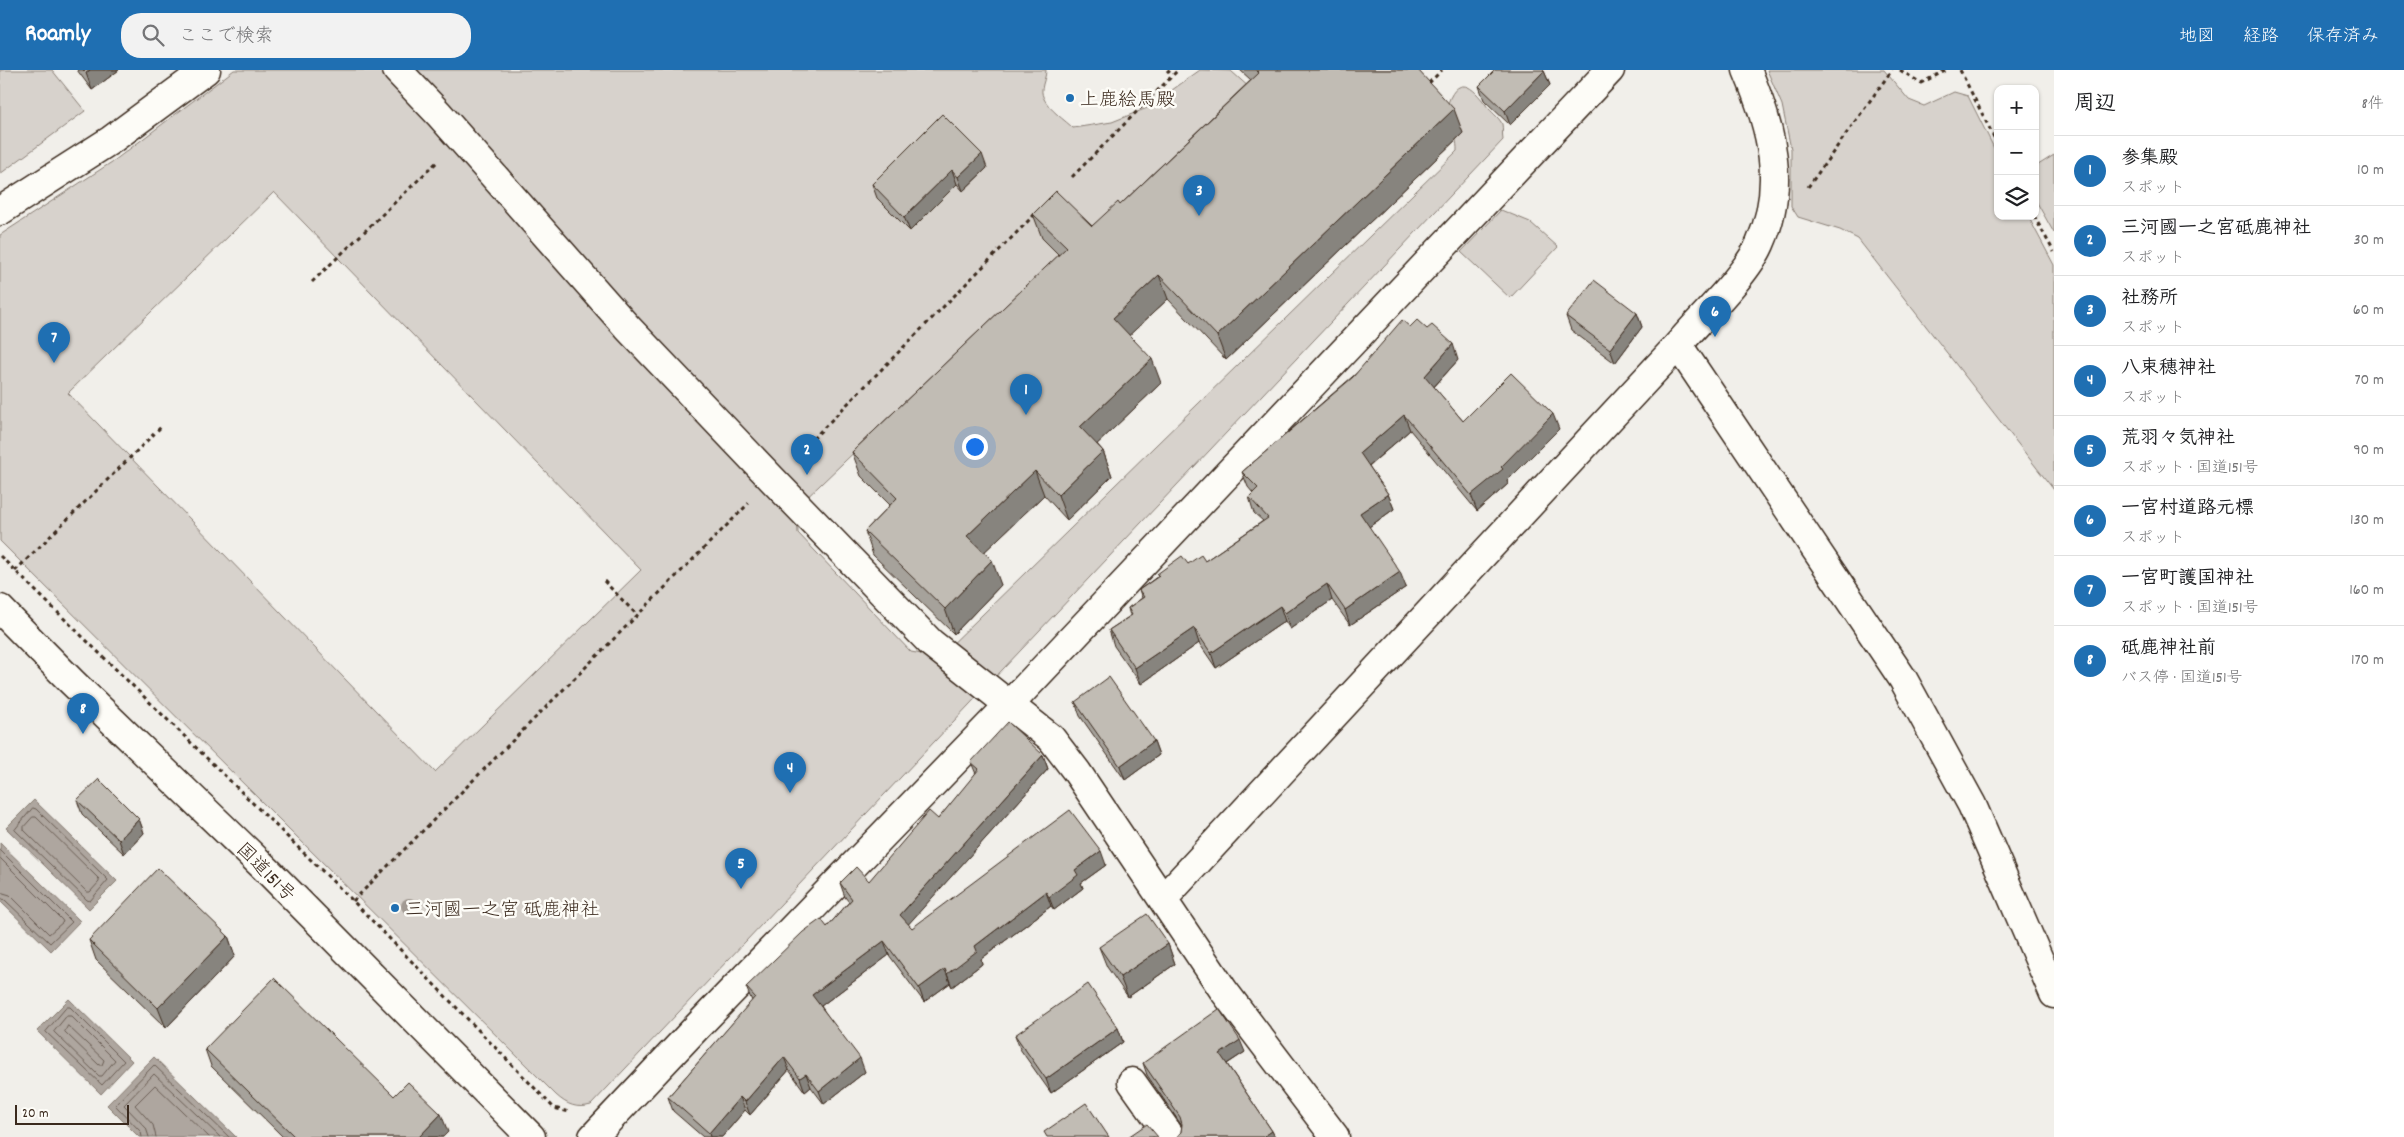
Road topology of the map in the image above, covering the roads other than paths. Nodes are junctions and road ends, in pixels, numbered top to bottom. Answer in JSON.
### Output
{"nodes":[{"id":1,"x":206,"y":70,"type":"edge"},
{"id":2,"x":397,"y":70,"type":"edge"},
{"id":3,"x":1610,"y":70,"type":"edge"},
{"id":4,"x":1747,"y":70,"type":"edge"},
{"id":5,"x":0,"y":211,"type":"edge"},
{"id":6,"x":1678,"y":345,"type":"junction"},
{"id":7,"x":0,"y":609,"type":"edge"},
{"id":8,"x":1009,"y":705,"type":"junction"},
{"id":9,"x":1163,"y":899,"type":"junction"},
{"id":10,"x":2054,"y":994,"type":"edge"},
{"id":11,"x":1132,"y":1082,"type":"dead end"},
{"id":12,"x":1329,"y":1135,"type":"edge"},
{"id":13,"x":531,"y":1137,"type":"edge"},
{"id":14,"x":594,"y":1137,"type":"edge"},
{"id":15,"x":1171,"y":1137,"type":"edge"}],
"edges":[{"from":1,"to":5,"type":"main road"},
{"from":2,"to":8,"type":"main road"},
{"from":3,"to":8,"type":"main road"},
{"from":4,"to":6,"type":"main road"},
{"from":6,"to":9,"type":"main road"},
{"from":6,"to":10,"type":"main road"},
{"from":7,"to":13,"type":"main road","name":"国道151号"},
{"from":8,"to":9,"type":"main road"},
{"from":8,"to":14,"type":"main road"},
{"from":9,"to":12,"type":"main road"},
{"from":11,"to":15,"type":"main road"}]}
